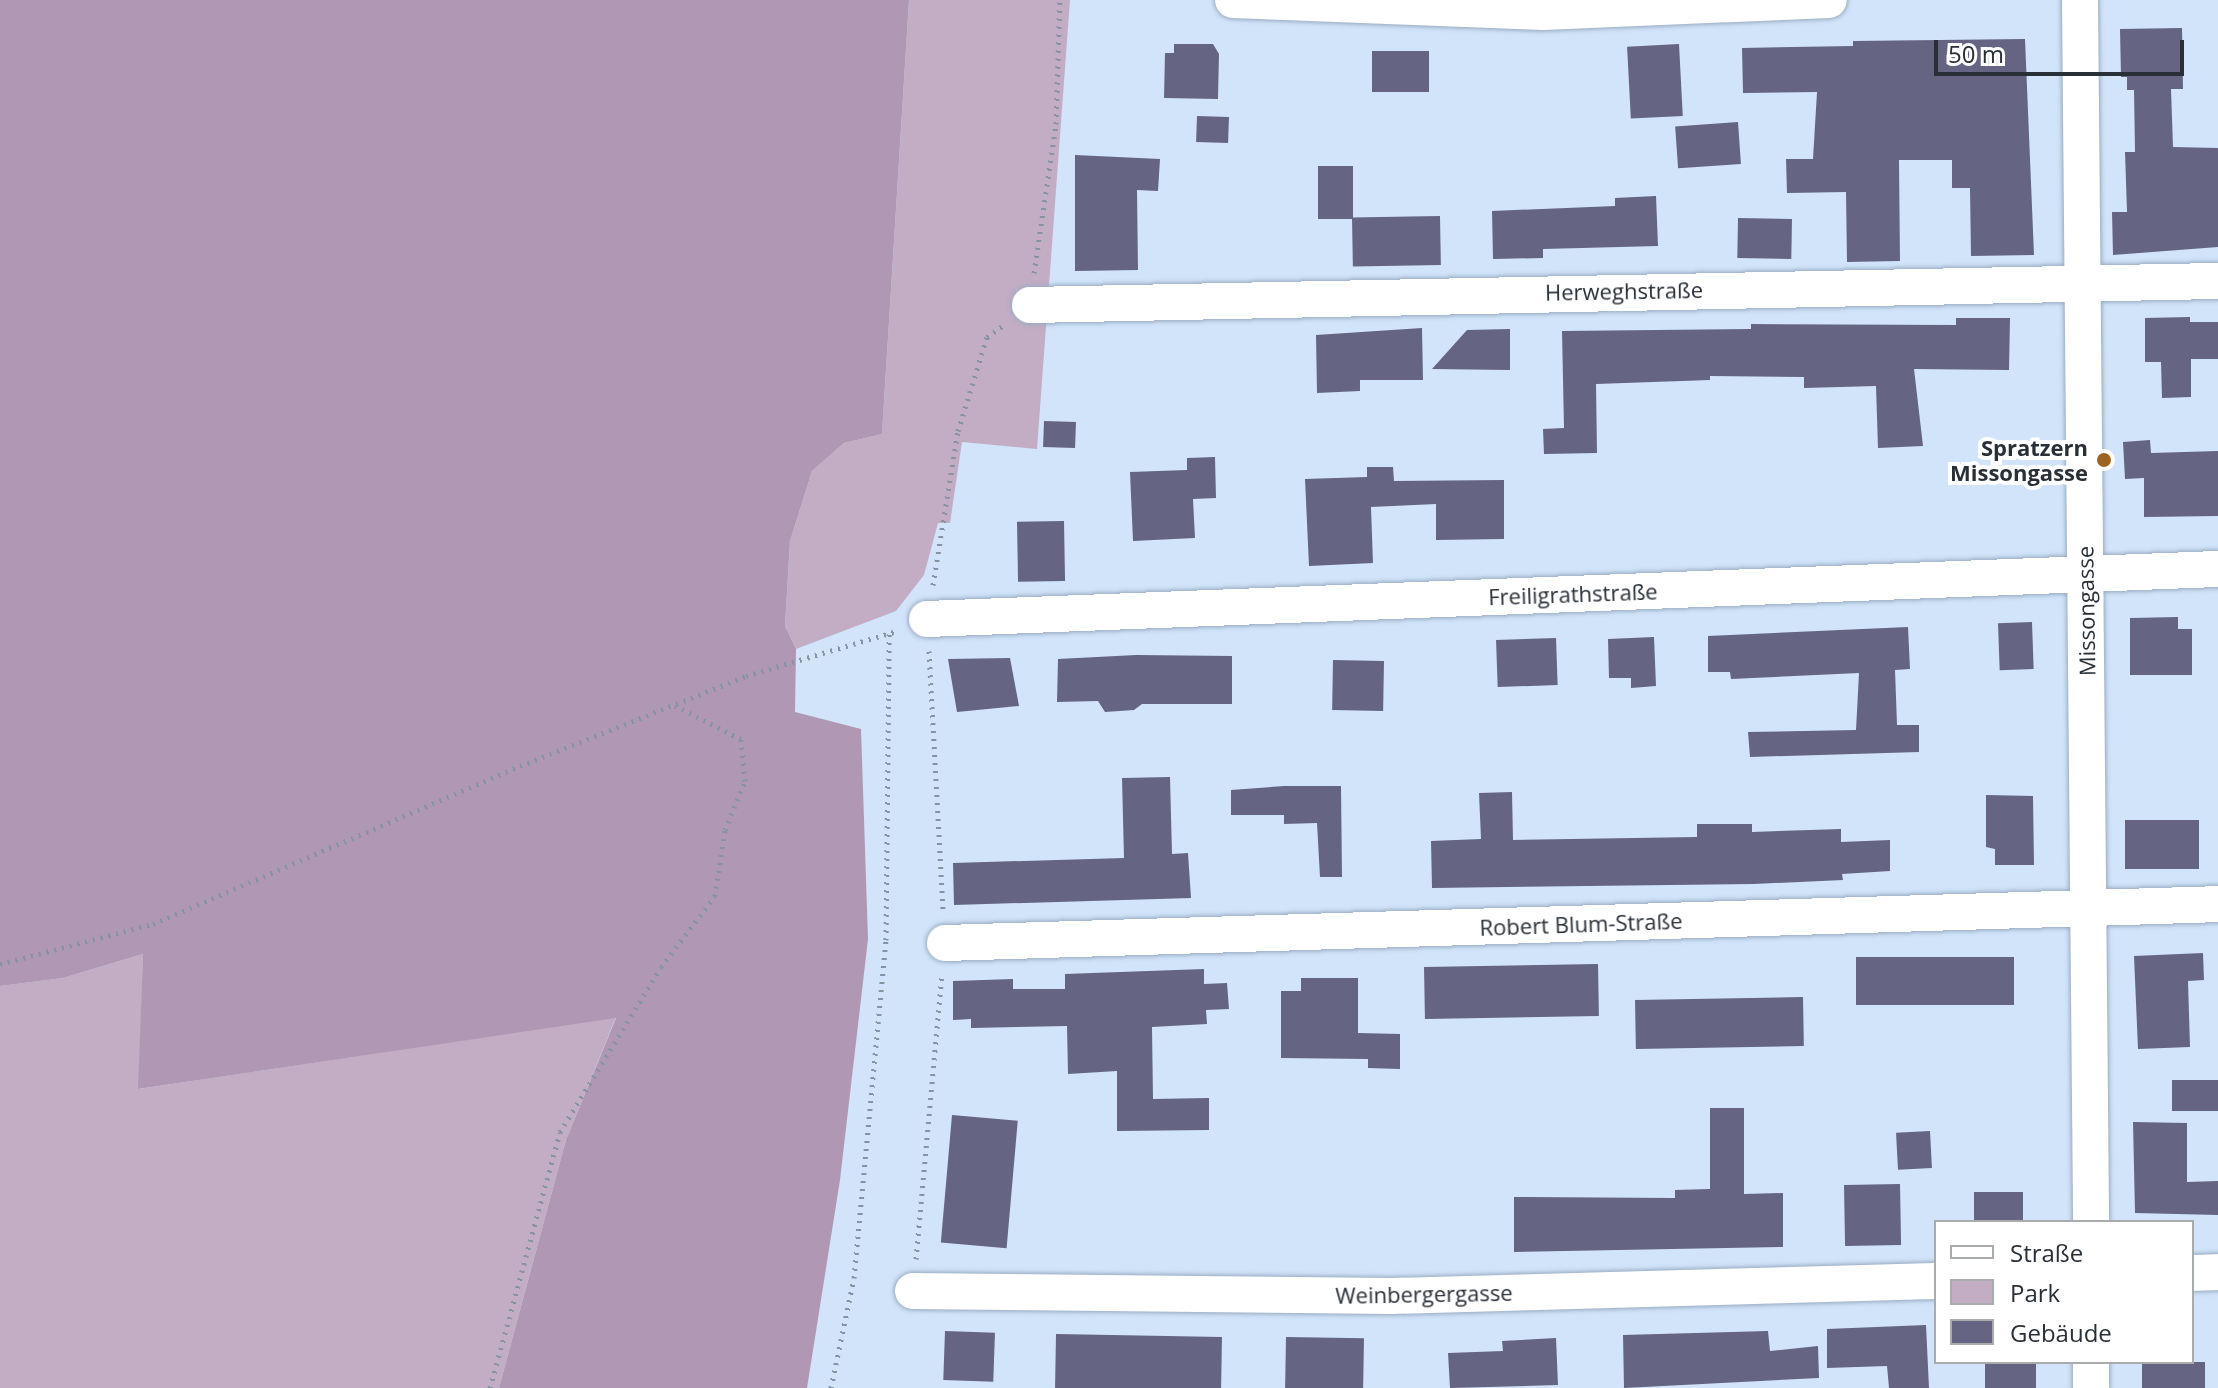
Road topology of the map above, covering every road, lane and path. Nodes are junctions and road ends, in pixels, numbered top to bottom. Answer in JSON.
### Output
{"nodes":[{"id":1,"x":1233,"y":0,"type":"edge"},
{"id":2,"x":1829,"y":0,"type":"edge"},
{"id":3,"x":2080,"y":0,"type":"edge"},
{"id":4,"x":2218,"y":281,"type":"edge"},
{"id":5,"x":2079,"y":284,"type":"junction"},
{"id":6,"x":1030,"y":305,"type":"dead end"},
{"id":7,"x":2218,"y":569,"type":"edge"},
{"id":8,"x":2086,"y":574,"type":"junction"},
{"id":9,"x":927,"y":619,"type":"joint"},
{"id":10,"x":889,"y":634,"type":"junction"},
{"id":11,"x":674,"y":705,"type":"junction"},
{"id":12,"x":2218,"y":904,"type":"edge"},
{"id":13,"x":2090,"y":909,"type":"junction"},
{"id":14,"x":945,"y":943,"type":"dead end"},
{"id":15,"x":0,"y":964,"type":"edge"},
{"id":16,"x":2091,"y":1220,"type":"edge"},
{"id":17,"x":2218,"y":1272,"type":"edge"},
{"id":18,"x":2194,"y":1273,"type":"edge"},
{"id":19,"x":1934,"y":1281,"type":"edge"},
{"id":20,"x":913,"y":1291,"type":"dead end"},
{"id":21,"x":2091,"y":1364,"type":"edge"},
{"id":22,"x":490,"y":1388,"type":"edge"},
{"id":23,"x":831,"y":1388,"type":"edge"},
{"id":24,"x":2091,"y":1388,"type":"edge"}],
"edges":[{"from":1,"to":2,"type":"street"},
{"from":3,"to":5,"type":"street","name":"Missongasse"},
{"from":4,"to":5,"type":"street","name":"Herweghstraße"},
{"from":5,"to":6,"type":"street","name":"Herweghstraße"},
{"from":5,"to":8,"type":"street","name":"Missongasse"},
{"from":7,"to":8,"type":"street","name":"Freiligrathstraße"},
{"from":8,"to":9,"type":"street","name":"Freiligrathstraße"},
{"from":8,"to":13,"type":"street","name":"Missongasse"},
{"from":9,"to":10,"type":"path"},
{"from":10,"to":11,"type":"path"},
{"from":10,"to":23,"type":"path"},
{"from":11,"to":15,"type":"path"},
{"from":11,"to":22,"type":"path"},
{"from":12,"to":13,"type":"street","name":"Robert Blum-Straße"},
{"from":13,"to":14,"type":"street","name":"Robert Blum-Straße"},
{"from":13,"to":16,"type":"street","name":"Missongasse"},
{"from":17,"to":18,"type":"street"},
{"from":19,"to":20,"type":"street","name":"Weinbergergasse"},
{"from":21,"to":24,"type":"street"}]}
